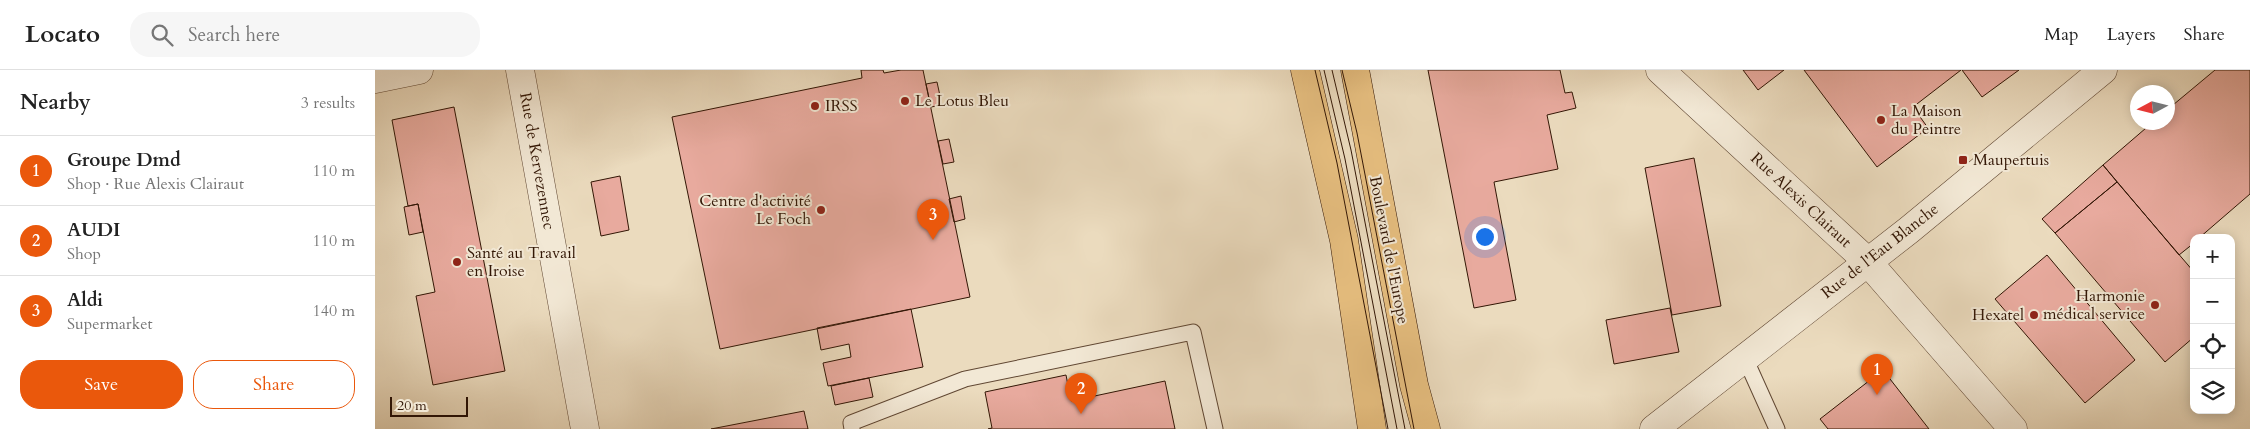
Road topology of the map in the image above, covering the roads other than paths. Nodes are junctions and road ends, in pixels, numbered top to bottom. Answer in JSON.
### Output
{"nodes":[{"id":1,"x":419,"y":70,"type":"edge"},
{"id":2,"x":520,"y":70,"type":"edge"},
{"id":3,"x":1305,"y":70,"type":"edge"},
{"id":4,"x":1355,"y":70,"type":"edge"},
{"id":5,"x":1660,"y":70,"type":"edge"},
{"id":6,"x":2103,"y":70,"type":"edge"},
{"id":7,"x":375,"y":79,"type":"edge"},
{"id":8,"x":1867,"y":261,"type":"junction"},
{"id":9,"x":1745,"y":358,"type":"junction"},
{"id":10,"x":585,"y":429,"type":"edge"},
{"id":11,"x":852,"y":429,"type":"edge"},
{"id":12,"x":1215,"y":429,"type":"edge"},
{"id":13,"x":1372,"y":429,"type":"edge"},
{"id":14,"x":1426,"y":429,"type":"edge"},
{"id":15,"x":1654,"y":429,"type":"edge"},
{"id":16,"x":1777,"y":429,"type":"edge"},
{"id":17,"x":2013,"y":429,"type":"edge"}],
"edges":[{"from":1,"to":7,"type":"street"},
{"from":2,"to":10,"type":"street","name":"Rue de Kervezennec"},
{"from":3,"to":13,"type":"main road"},
{"from":4,"to":14,"type":"main road","name":"Boulevard de l'Europe"},
{"from":5,"to":8,"type":"street","name":"Rue Alexis Clairaut"},
{"from":6,"to":8,"type":"street","name":"Rue de l'Eau Blanche"},
{"from":8,"to":9,"type":"street","name":"Rue de l'Eau Blanche"},
{"from":8,"to":17,"type":"street","name":"Rue Alexis Clairaut"},
{"from":9,"to":15,"type":"street","name":"Rue de l'Eau Blanche"},
{"from":9,"to":16,"type":"lane"},
{"from":11,"to":12,"type":"lane"}]}
